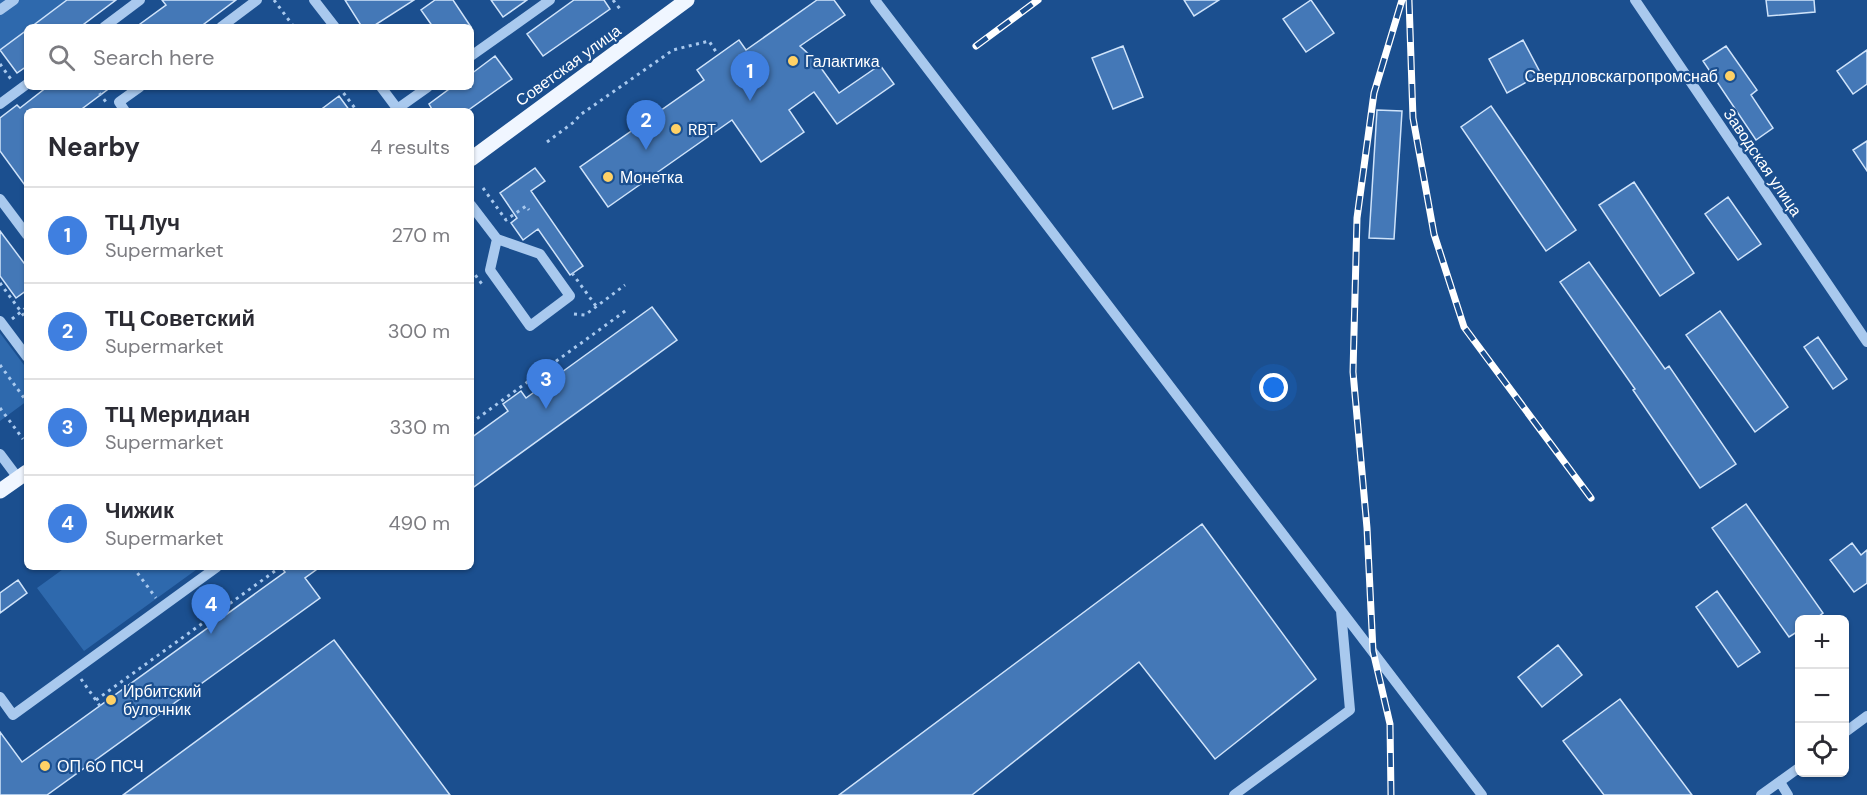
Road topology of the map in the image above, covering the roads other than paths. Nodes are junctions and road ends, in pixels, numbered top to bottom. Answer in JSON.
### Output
{"nodes":[{"id":1,"x":14,"y":0,"type":"edge"},
{"id":2,"x":141,"y":0,"type":"edge"},
{"id":3,"x":257,"y":0,"type":"edge"},
{"id":4,"x":314,"y":0,"type":"edge"},
{"id":5,"x":550,"y":0,"type":"edge"},
{"id":6,"x":687,"y":0,"type":"edge"},
{"id":7,"x":874,"y":0,"type":"edge"},
{"id":8,"x":1635,"y":0,"type":"edge"},
{"id":9,"x":0,"y":10,"type":"edge"},
{"id":10,"x":108,"y":24,"type":"edge"},
{"id":11,"x":224,"y":24,"type":"edge"},
{"id":12,"x":332,"y":24,"type":"edge"},
{"id":13,"x":474,"y":54,"type":"edge"},
{"id":14,"x":23,"y":87,"type":"edge"},
{"id":15,"x":137,"y":90,"type":"edge"},
{"id":16,"x":383,"y":90,"type":"edge"},
{"id":17,"x":424,"y":90,"type":"edge"},
{"id":18,"x":0,"y":104,"type":"edge"},
{"id":19,"x":122,"y":107,"type":"edge"},
{"id":20,"x":397,"y":108,"type":"edge"},
{"id":21,"x":401,"y":108,"type":"edge"},
{"id":22,"x":474,"y":157,"type":"edge"},
{"id":23,"x":0,"y":199,"type":"edge"},
{"id":24,"x":474,"y":209,"type":"edge"},
{"id":25,"x":24,"y":231,"type":"edge"},
{"id":26,"x":497,"y":239,"type":"junction"},
{"id":27,"x":2,"y":323,"type":"edge"},
{"id":28,"x":1867,"y":342,"type":"edge"},
{"id":29,"x":24,"y":353,"type":"edge"},
{"id":30,"x":0,"y":454,"type":"edge"},
{"id":31,"x":22,"y":475,"type":"edge"},
{"id":32,"x":0,"y":491,"type":"edge"},
{"id":33,"x":213,"y":570,"type":"edge"},
{"id":34,"x":1341,"y":611,"type":"junction"},
{"id":35,"x":0,"y":697,"type":"edge"},
{"id":36,"x":1867,"y":716,"type":"edge"},
{"id":37,"x":1849,"y":730,"type":"edge"},
{"id":38,"x":1795,"y":770,"type":"edge"},
{"id":39,"x":1780,"y":782,"type":"junction"},
{"id":40,"x":1234,"y":795,"type":"edge"},
{"id":41,"x":1482,"y":795,"type":"edge"},
{"id":42,"x":1761,"y":795,"type":"edge"},
{"id":43,"x":1788,"y":795,"type":"edge"}],
"edges":[{"from":1,"to":9,"type":"street"},
{"from":2,"to":10,"type":"street"},
{"from":3,"to":11,"type":"street"},
{"from":4,"to":12,"type":"street"},
{"from":5,"to":13,"type":"street"},
{"from":6,"to":22,"type":"main road","name":"Советская улица"},
{"from":7,"to":34,"type":"street"},
{"from":8,"to":28,"type":"street","name":"Заводская улица"},
{"from":14,"to":18,"type":"street"},
{"from":15,"to":19,"type":"street"},
{"from":16,"to":20,"type":"street"},
{"from":17,"to":21,"type":"street"},
{"from":23,"to":25,"type":"street"},
{"from":24,"to":26,"type":"street"},
{"from":26,"to":26,"type":"street"},
{"from":27,"to":29,"type":"street"},
{"from":30,"to":31,"type":"street"},
{"from":31,"to":32,"type":"main road"},
{"from":33,"to":35,"type":"street"},
{"from":34,"to":40,"type":"street"},
{"from":34,"to":41,"type":"street"},
{"from":36,"to":37,"type":"street"},
{"from":38,"to":39,"type":"street"},
{"from":39,"to":42,"type":"street"},
{"from":39,"to":43,"type":"street"}]}
